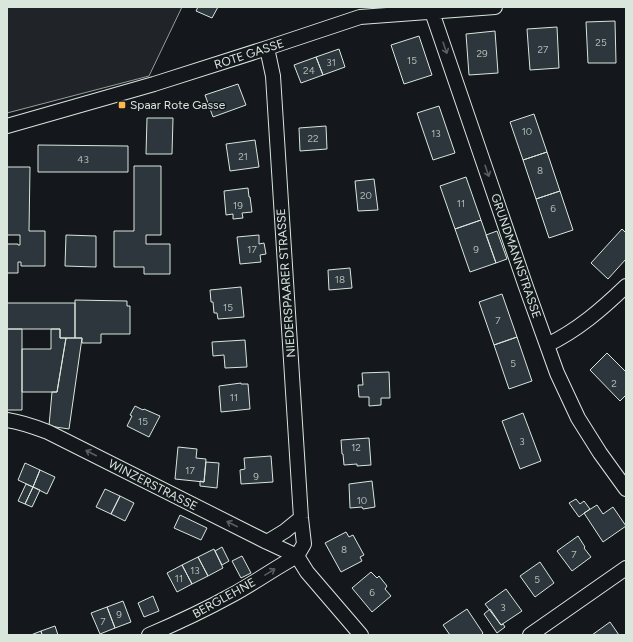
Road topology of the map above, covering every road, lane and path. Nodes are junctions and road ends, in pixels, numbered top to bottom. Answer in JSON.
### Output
{"nodes":[{"id":1,"x":495,"y":7,"type":"edge"},
{"id":2,"x":426,"y":10,"type":"edge"},
{"id":3,"x":267,"y":48,"type":"junction"},
{"id":4,"x":7,"y":126,"type":"edge"},
{"id":5,"x":626,"y":286,"type":"edge"},
{"id":6,"x":547,"y":345,"type":"junction"},
{"id":7,"x":7,"y":420,"type":"edge"},
{"id":8,"x":626,"y":489,"type":"edge"},
{"id":9,"x":301,"y":518,"type":"junction"},
{"id":10,"x":266,"y":542,"type":"junction"},
{"id":11,"x":297,"y":556,"type":"junction"},
{"id":12,"x":626,"y":568,"type":"edge"},
{"id":13,"x":149,"y":635,"type":"edge"},
{"id":14,"x":361,"y":635,"type":"edge"},
{"id":15,"x":530,"y":635,"type":"edge"}],
"edges":[{"from":1,"to":2,"type":"street","name":"ROTE GASSE"},
{"from":2,"to":3,"type":"street","name":"ROTE GASSE"},
{"from":2,"to":6,"type":"street","name":"GRUNDMANNSTRASSE","one_way":true},
{"from":3,"to":4,"type":"street","name":"ROTE GASSE"},
{"from":3,"to":9,"type":"street","name":"NIEDERSPAARER STRASSE"},
{"from":5,"to":6,"type":"street"},
{"from":6,"to":8,"type":"street","name":"GRUNDMANNSTRASSE"},
{"from":10,"to":7,"type":"street","name":"WINZERSTRASSE","one_way":true},
{"from":9,"to":10,"type":"street"},
{"from":9,"to":11,"type":"street","name":"NIEDERSPAARER STRASSE"},
{"from":10,"to":11,"type":"street","name":"WINZERSTRASSE"},
{"from":13,"to":11,"type":"street","name":"BERGLEHNE","one_way":true},
{"from":11,"to":14,"type":"street"},
{"from":12,"to":15,"type":"street"}]}
